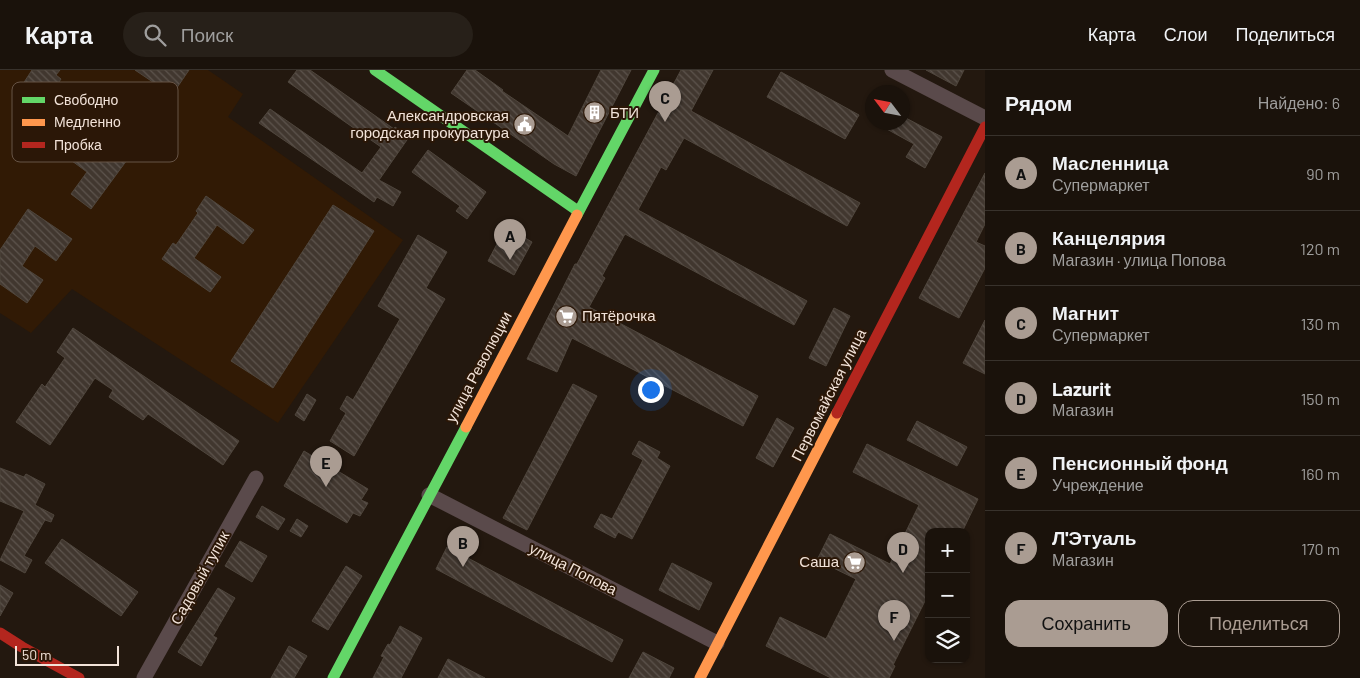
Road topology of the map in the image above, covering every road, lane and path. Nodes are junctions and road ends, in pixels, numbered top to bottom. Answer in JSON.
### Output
{"nodes":[{"id":1,"x":375,"y":70,"type":"edge"},
{"id":2,"x":654,"y":70,"type":"edge"},
{"id":3,"x":892,"y":70,"type":"edge"},
{"id":4,"x":985,"y":118,"type":"edge"},
{"id":5,"x":985,"y":127,"type":"edge"},
{"id":6,"x":578,"y":211,"type":"junction"},
{"id":7,"x":256,"y":478,"type":"dead end"},
{"id":8,"x":429,"y":495,"type":"junction"},
{"id":9,"x":0,"y":633,"type":"edge"},
{"id":10,"x":718,"y":643,"type":"junction"},
{"id":11,"x":80,"y":678,"type":"edge"},
{"id":12,"x":144,"y":678,"type":"edge"},
{"id":13,"x":333,"y":678,"type":"edge"},
{"id":14,"x":700,"y":678,"type":"edge"}],
"edges":[{"from":1,"to":6,"type":"street"},
{"from":2,"to":6,"type":"street","name":"улица Революции"},
{"from":3,"to":4,"type":"street"},
{"from":5,"to":10,"type":"street","name":"Первомайская улица"},
{"from":6,"to":8,"type":"street","name":"улица Революции"},
{"from":7,"to":12,"type":"street","name":"Садовый тупик"},
{"from":8,"to":10,"type":"street","name":"улица Попова"},
{"from":8,"to":13,"type":"street","name":"улица Революции"},
{"from":9,"to":11,"type":"street"},
{"from":10,"to":14,"type":"street","name":"Первомайская улица"}]}
